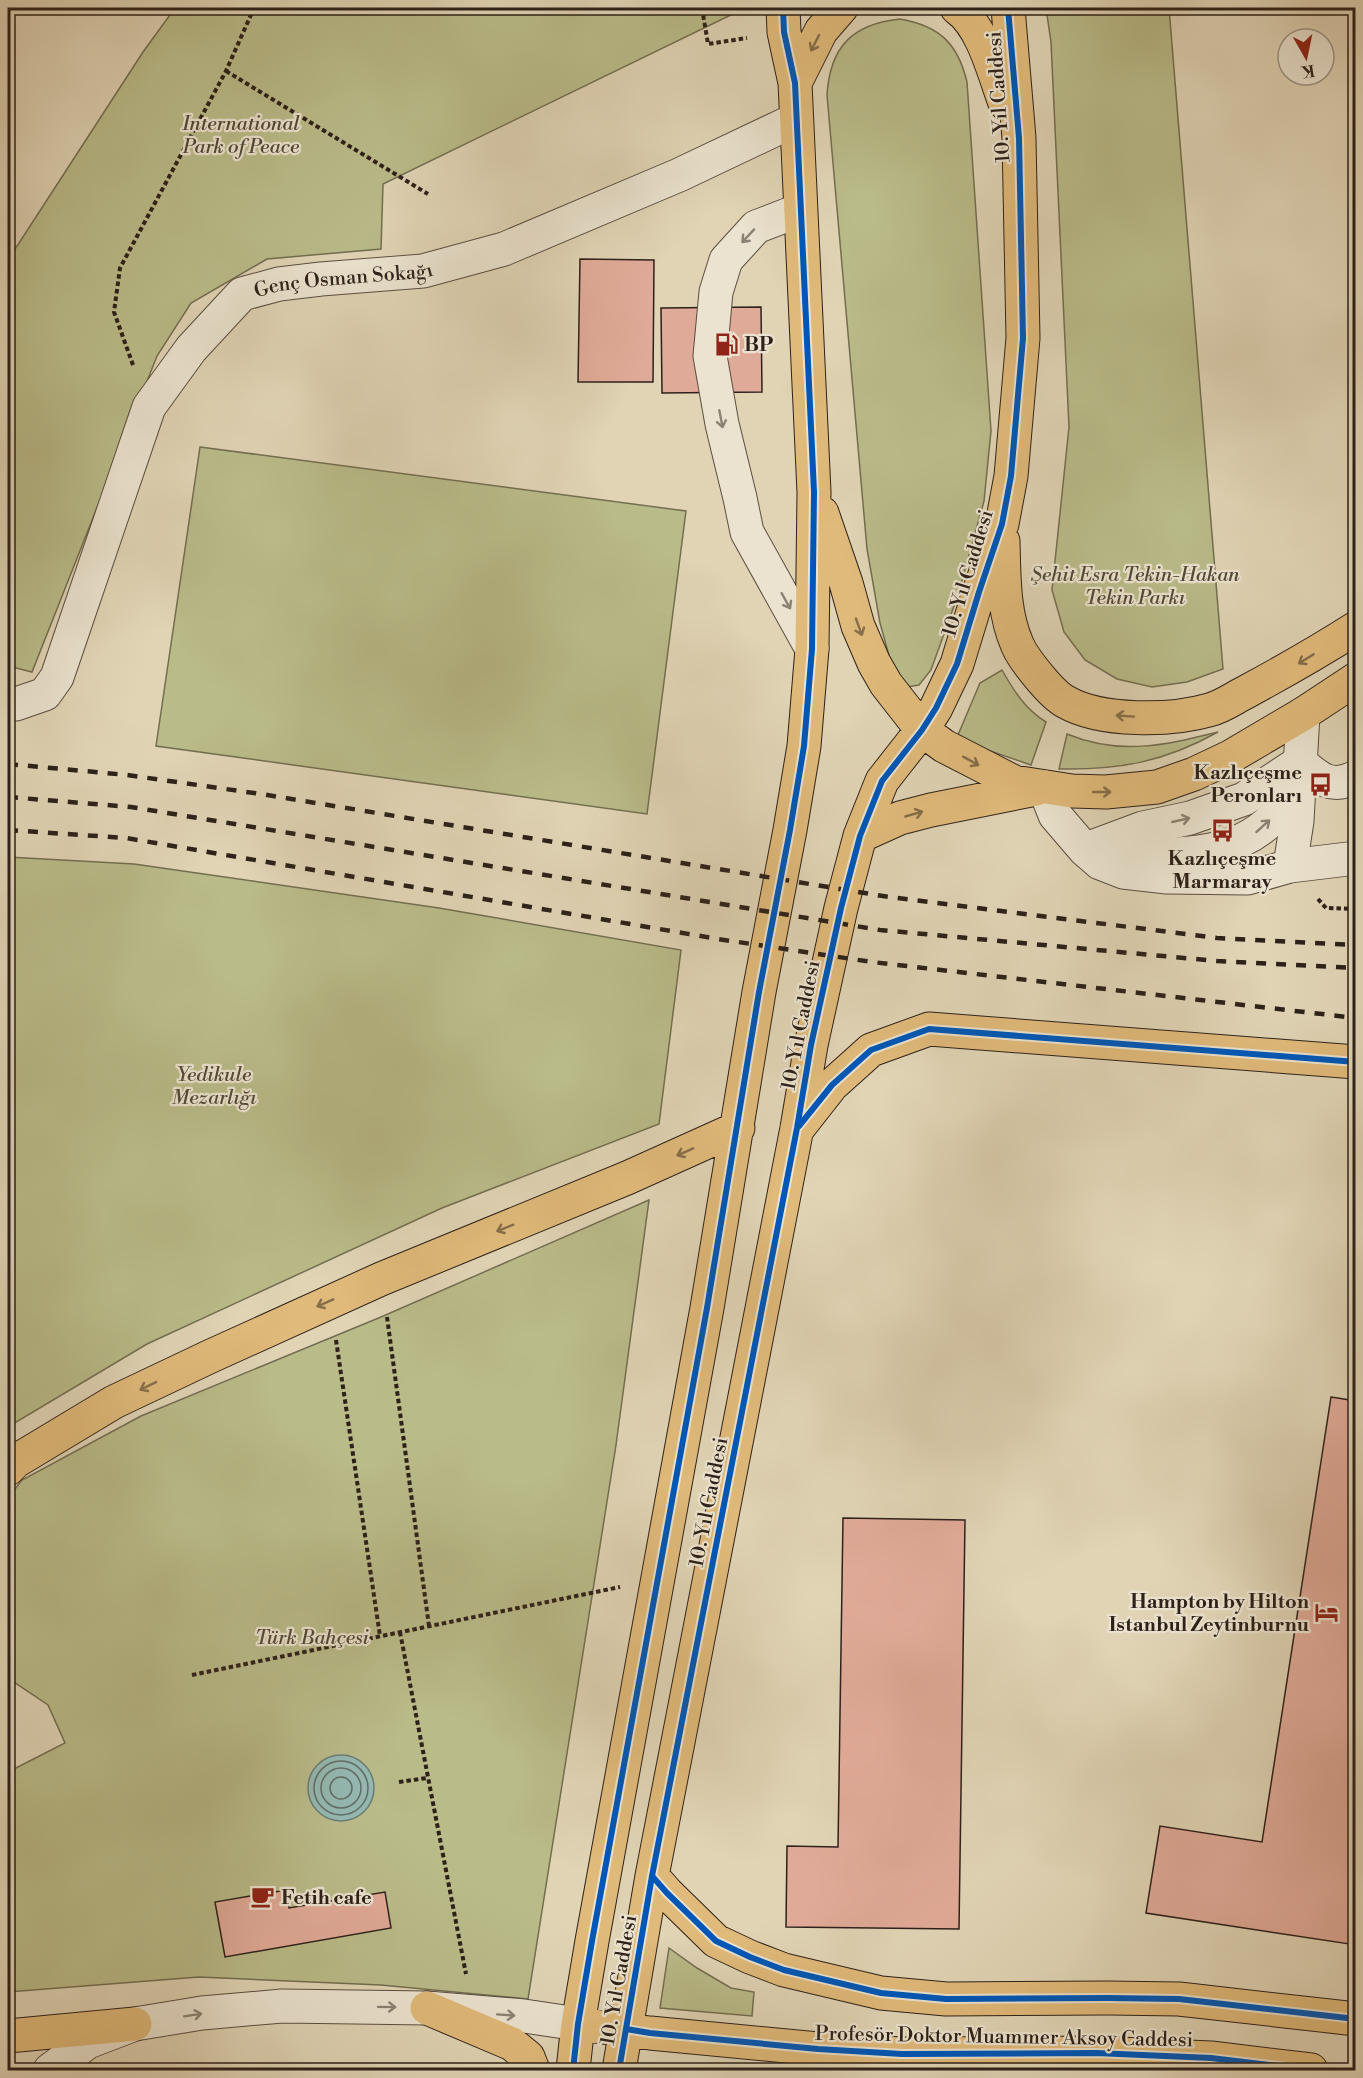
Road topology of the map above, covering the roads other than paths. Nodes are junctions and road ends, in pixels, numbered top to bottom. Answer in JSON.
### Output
{"nodes":[{"id":1,"x":783,"y":8,"type":"edge"},
{"id":2,"x":841,"y":8,"type":"edge"},
{"id":3,"x":957,"y":8,"type":"edge"},
{"id":4,"x":1008,"y":8,"type":"edge"},
{"id":5,"x":795,"y":83,"type":"junction"},
{"id":6,"x":795,"y":120,"type":"junction"},
{"id":7,"x":1019,"y":138,"type":"junction"},
{"id":8,"x":800,"y":210,"type":"junction"},
{"id":9,"x":814,"y":492,"type":"junction"},
{"id":10,"x":1002,"y":524,"type":"junction"},
{"id":11,"x":1356,"y":628,"type":"edge"},
{"id":12,"x":812,"y":648,"type":"junction"},
{"id":13,"x":1356,"y":679,"type":"edge"},
{"id":14,"x":8,"y":704,"type":"edge"},
{"id":15,"x":1304,"y":714,"type":"junction"},
{"id":16,"x":922,"y":730,"type":"junction"},
{"id":17,"x":1300,"y":762,"type":"junction"},
{"id":18,"x":1356,"y":777,"type":"edge"},
{"id":19,"x":1044,"y":787,"type":"junction"},
{"id":20,"x":860,"y":836,"type":"junction"},
{"id":21,"x":1085,"y":849,"type":"junction"},
{"id":22,"x":1356,"y":858,"type":"edge"},
{"id":23,"x":1290,"y":866,"type":"junction"},
{"id":24,"x":1356,"y":1062,"type":"edge"},
{"id":25,"x":738,"y":1128,"type":"junction"},
{"id":26,"x":797,"y":1128,"type":"junction"},
{"id":27,"x":8,"y":1469,"type":"edge"},
{"id":28,"x":652,"y":1876,"type":"junction"},
{"id":29,"x":427,"y":2008,"type":"junction"},
{"id":30,"x":1356,"y":2019,"type":"edge"},
{"id":31,"x":135,"y":2024,"type":"junction"},
{"id":32,"x":578,"y":2024,"type":"junction"},
{"id":33,"x":626,"y":2029,"type":"junction"},
{"id":34,"x":8,"y":2036,"type":"edge"},
{"id":35,"x":902,"y":2054,"type":"junction"},
{"id":36,"x":50,"y":2070,"type":"edge"},
{"id":37,"x":533,"y":2070,"type":"edge"},
{"id":38,"x":573,"y":2070,"type":"edge"},
{"id":39,"x":619,"y":2070,"type":"edge"},
{"id":40,"x":864,"y":2070,"type":"edge"},
{"id":41,"x":1311,"y":2070,"type":"edge"}],
"edges":[{"from":1,"to":5,"type":"main road","name":"10. Yıl Caddesi"},
{"from":2,"to":5,"type":"main road","one_way":true},
{"from":3,"to":7,"type":"main road"},
{"from":4,"to":7,"type":"main road","name":"10. Yıl Caddesi"},
{"from":5,"to":6,"type":"main road","name":"10. Yıl Caddesi"},
{"from":6,"to":8,"type":"main road","name":"10. Yıl Caddesi"},
{"from":6,"to":14,"type":"street","name":"Genç Osman Sokağı"},
{"from":7,"to":10,"type":"main road","name":"10. Yıl Caddesi"},
{"from":8,"to":9,"type":"main road","name":"10. Yıl Caddesi"},
{"from":8,"to":12,"type":"street","one_way":true},
{"from":9,"to":12,"type":"main road","name":"10. Yıl Caddesi"},
{"from":9,"to":16,"type":"main road","one_way":true},
{"from":11,"to":10,"type":"main road","one_way":true},
{"from":10,"to":16,"type":"main road","name":"10. Yıl Caddesi"},
{"from":12,"to":25,"type":"main road","name":"10. Yıl Caddesi"},
{"from":13,"to":15,"type":"main road"},
{"from":15,"to":17,"type":"street"},
{"from":19,"to":15,"type":"main road","one_way":true},
{"from":16,"to":19,"type":"main road","one_way":true},
{"from":16,"to":20,"type":"main road","name":"10. Yıl Caddesi"},
{"from":17,"to":18,"type":"street"},
{"from":21,"to":17,"type":"street","one_way":true},
{"from":17,"to":23,"type":"street"},
{"from":20,"to":19,"type":"main road","one_way":true},
{"from":19,"to":21,"type":"street"},
{"from":20,"to":26,"type":"main road","name":"10. Yıl Caddesi"},
{"from":21,"to":23,"type":"street"},
{"from":22,"to":23,"type":"street"},
{"from":24,"to":26,"type":"main road"},
{"from":25,"to":27,"type":"main road","one_way":true},
{"from":25,"to":32,"type":"main road","name":"10. Yıl Caddesi"},
{"from":26,"to":28,"type":"main road","name":"10. Yıl Caddesi"},
{"from":28,"to":30,"type":"main road","name":"Profesör Doktor Muammer Aksoy Caddesi"},
{"from":28,"to":33,"type":"main road","name":"10. Yıl Caddesi"},
{"from":31,"to":29,"type":"street","one_way":true},
{"from":29,"to":32,"type":"street","one_way":true},
{"from":29,"to":37,"type":"main road"},
{"from":31,"to":34,"type":"main road"},
{"from":31,"to":36,"type":"street"},
{"from":32,"to":33,"type":"main road","name":"Profesör Doktor Muammer Aksoy Caddesi"},
{"from":32,"to":38,"type":"main road","name":"10. Yıl Caddesi"},
{"from":33,"to":35,"type":"main road","name":"Profesör Doktor Muammer Aksoy Caddesi"},
{"from":33,"to":39,"type":"main road","name":"10. Yıl Caddesi"},
{"from":35,"to":40,"type":"main road"},
{"from":35,"to":41,"type":"main road","name":"Profesör Doktor Muammer Aksoy Caddesi"}]}
